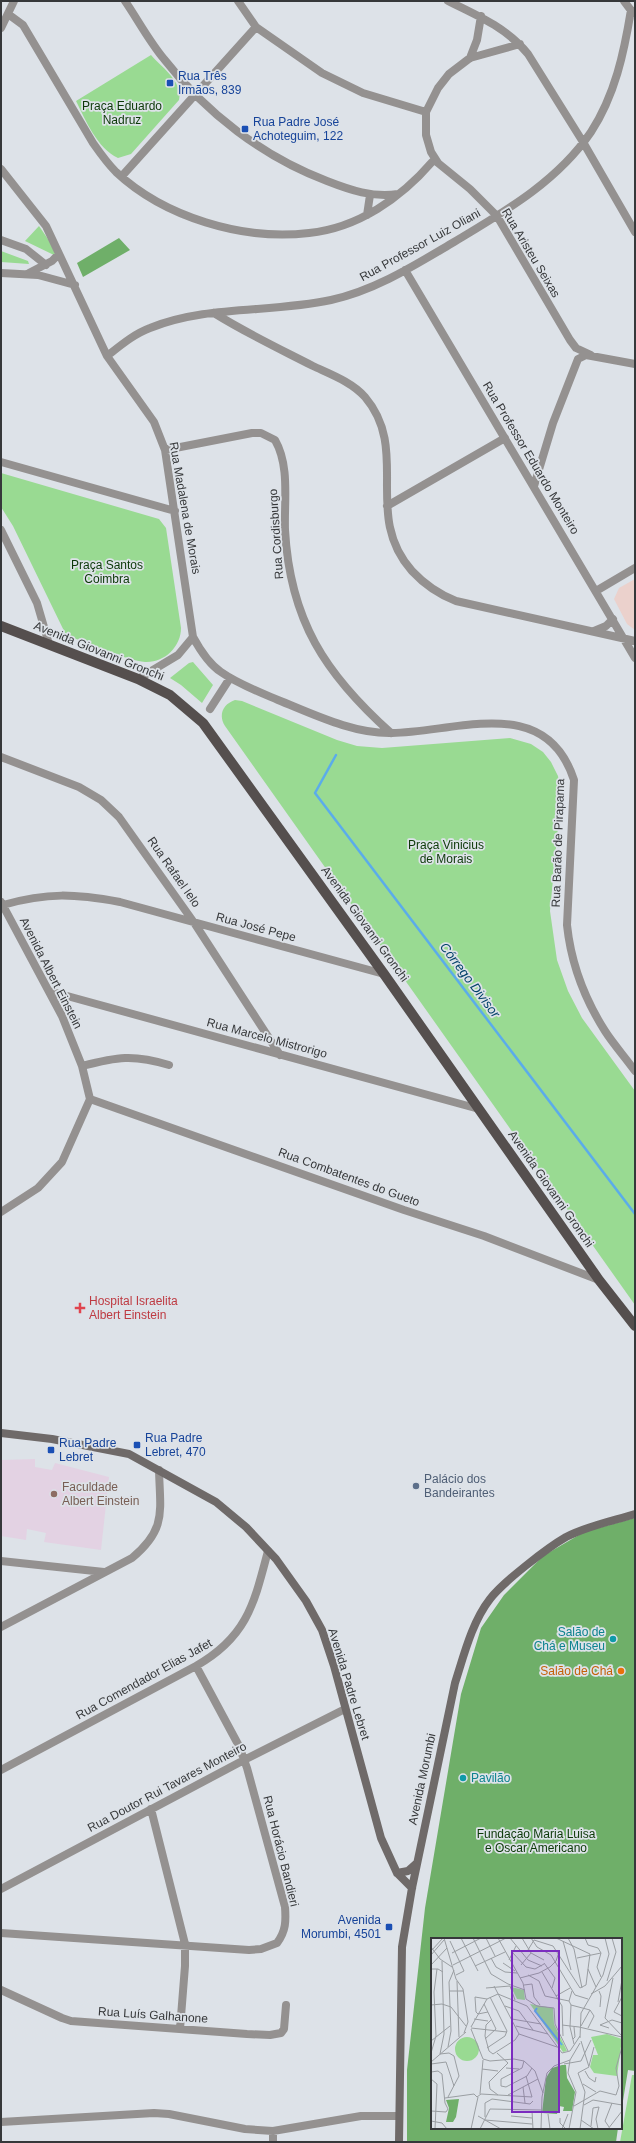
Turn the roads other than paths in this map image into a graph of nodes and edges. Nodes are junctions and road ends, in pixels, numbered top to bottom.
1 (14, 1) edge
2 (125, 1) edge
3 (238, 1) edge
4 (448, 1) edge
5 (624, 1) edge
6 (633, 13) edge
7 (8, 14) junction
8 (481, 16) junction
9 (256, 26) junction
10 (1, 28) edge
11 (520, 44) junction
12 (470, 58) junction
13 (195, 94) junction
14 (426, 112) junction
15 (583, 142) junction
16 (434, 161) junction
17 (1, 169) edge
18 (122, 176) junction
19 (399, 194) junction
20 (370, 195) junction
21 (367, 215) junction
22 (497, 216) junction
23 (635, 232) edge
24 (1, 240) edge
25 (59, 254) junction
26 (46, 265) junction
27 (406, 270) junction
28 (1, 273) edge
29 (28, 274) junction
30 (75, 286) junction
31 (214, 313) junction
32 (576, 348) junction
33 (107, 356) junction
34 (591, 356) junction
35 (577, 362) junction
36 (635, 364) edge
37 (505, 438) junction
38 (165, 450) junction
39 (1, 462) edge
40 (534, 486) junction
41 (387, 506) junction
42 (175, 511) junction
43 (1, 530) edge
44 (635, 568) edge
45 (596, 591) junction
46 (613, 619) junction
47 (1, 626) edge
48 (592, 631) junction
49 (193, 636) junction
50 (625, 638) junction
51 (635, 640) edge
52 (49, 644) junction
53 (635, 658) edge
54 (230, 678) junction
55 (138, 679) junction
56 (210, 710) dead end
57 (391, 733) junction
58 (1, 757) edge
59 (2, 903) edge
60 (195, 924) junction
61 (384, 974) junction
62 (49, 991) junction
63 (280, 1055) junction
64 (169, 1065) dead end
65 (82, 1066) junction
66 (634, 1067) edge
67 (90, 1099) junction
68 (479, 1109) junction
69 (1, 1212) edge
70 (599, 1280) junction
71 (635, 1326) edge
72 (1, 1433) edge
73 (159, 1470) junction
74 (635, 1514) edge
75 (268, 1551) junction
76 (1, 1561) edge
77 (104, 1572) junction
78 (1, 1627) edge
79 (196, 1666) junction
80 (345, 1709) junction
81 (244, 1760) junction
82 (1, 1770) edge
83 (152, 1809) junction
84 (417, 1863) junction
85 (397, 1873) junction
86 (412, 1888) junction
87 (1, 1889) edge
88 (1, 1933) edge
89 (185, 1944) junction
90 (1, 1990) edge
91 (286, 2005) dead end
92 (180, 2029) junction
93 (400, 2116) junction
94 (1, 2122) edge
95 (272, 2131) junction
96 (273, 2142) edge
97 (399, 2142) edge

1 - 7 street
2 - 13 street
3 - 9 street
4 - 8 street
5 - 6 street
6 - 15 street, Rua Professor Luiz Oliani
7 - 10 street
7 - 18 street
8 - 11 street
8 - 12 street
9 - 13 street
9 - 14 street
11 - 12 street
11 - 15 street
12 - 14 street
13 - 18 street
13 - 20 street
14 - 16 street
15 - 22 street, Rua Professor Luiz Oliani
15 - 23 street
16 - 19 street
16 - 22 street, Rua Aristeu Seixas
17 - 25 street, Rua Madalena de Morais
18 - 21 street
19 - 20 street
19 - 21 street
20 - 21 street
22 - 27 street, Rua Professor Luiz Oliani
22 - 32 street, Rua Aristeu Seixas
24 - 26 street
25 - 26 street
25 - 30 street, Rua Madalena de Morais
26 - 29 street
27 - 31 street, Rua Professor Luiz Oliani
27 - 37 street, Rua Professor Eduardo Monteiro
28 - 29 street
29 - 30 street
30 - 33 street, Rua Madalena de Morais
31 - 33 street, Rua Professor Luiz Oliani
31 - 41 street
32 - 34 street, Rua Aristeu Seixas
32 - 35 street, Rua Aristeu Seixas
33 - 38 street, Rua Madalena de Morais
34 - 35 street
34 - 36 street, Rua Aristeu Seixas
35 - 40 street
37 - 40 street, Rua Professor Eduardo Monteiro
37 - 41 street
38 - 42 street, Rua Madalena de Morais
38 - 57 street, Rua Cordisburgo
39 - 42 street
40 - 45 street, Rua Professor Eduardo Monteiro
41 - 48 street
42 - 49 street, Rua Madalena de Morais
43 - 52 street
44 - 45 street
45 - 46 street, Rua Professor Eduardo Monteiro
46 - 48 street
46 - 50 street, Rua Professor Eduardo Monteiro
47 - 52 main road, Avenida Giovanni Gronchi
48 - 50 street
49 - 54 street, Rua Barão de Pirapama
49 - 55 street
50 - 51 street
50 - 53 street, Rua Professor Eduardo Monteiro
52 - 55 main road, Avenida Giovanni Gronchi
54 - 56 street
54 - 57 street, Rua Barão de Pirapama
55 - 61 main road, Avenida Giovanni Gronchi
57 - 66 street, Rua Barão de Pirapama
58 - 60 street, Rua Rafael Ielo
59 - 60 street, Rua José Pepe
59 - 62 street, Avenida Albert Einstein
60 - 61 street, Rua José Pepe
60 - 63 street, Rua Rafael Ielo
61 - 68 main road, Avenida Giovanni Gronchi
62 - 63 street, Rua Marcelo Mistrorigo
62 - 65 street, Avenida Albert Einstein
63 - 68 street, Rua Marcelo Mistrorigo
64 - 65 street
65 - 67 street, Avenida Albert Einstein
67 - 69 street
67 - 70 street, Rua Combatentes do Gueto
68 - 70 main road, Avenida Giovanni Gronchi
70 - 71 main road, Avenida Giovanni Gronchi
72 - 73 main road, Avenida Padre Lebret
73 - 75 main road, Avenida Padre Lebret
73 - 77 street
74 - 84 main road, Avenida Morumbi
75 - 79 street, Rua Comendador Elias Jafet
75 - 80 main road, Avenida Padre Lebret
76 - 77 street
77 - 78 street
79 - 81 street, Rua Horácio Bandieri
79 - 82 street, Rua Comendador Elias Jafet
80 - 81 street, Rua Doutor Rui Tavares Monteiro
80 - 85 main road, Avenida Padre Lebret
81 - 83 street, Rua Doutor Rui Tavares Monteiro
81 - 89 street, Rua Horácio Bandieri
83 - 87 street, Rua Doutor Rui Tavares Monteiro
83 - 89 street
84 - 85 main road
84 - 86 main road, Avenida Morumbi
85 - 86 main road, Avenida Padre Lebret
86 - 93 main road, Avenida Morumbi
88 - 89 street, Rua Horácio Bandieri
89 - 92 street
90 - 92 street, Rua Luís Galhanone
91 - 92 street, Rua Luís Galhanone
93 - 95 street
93 - 97 main road, Avenida Morumbi
94 - 95 street
95 - 96 street

